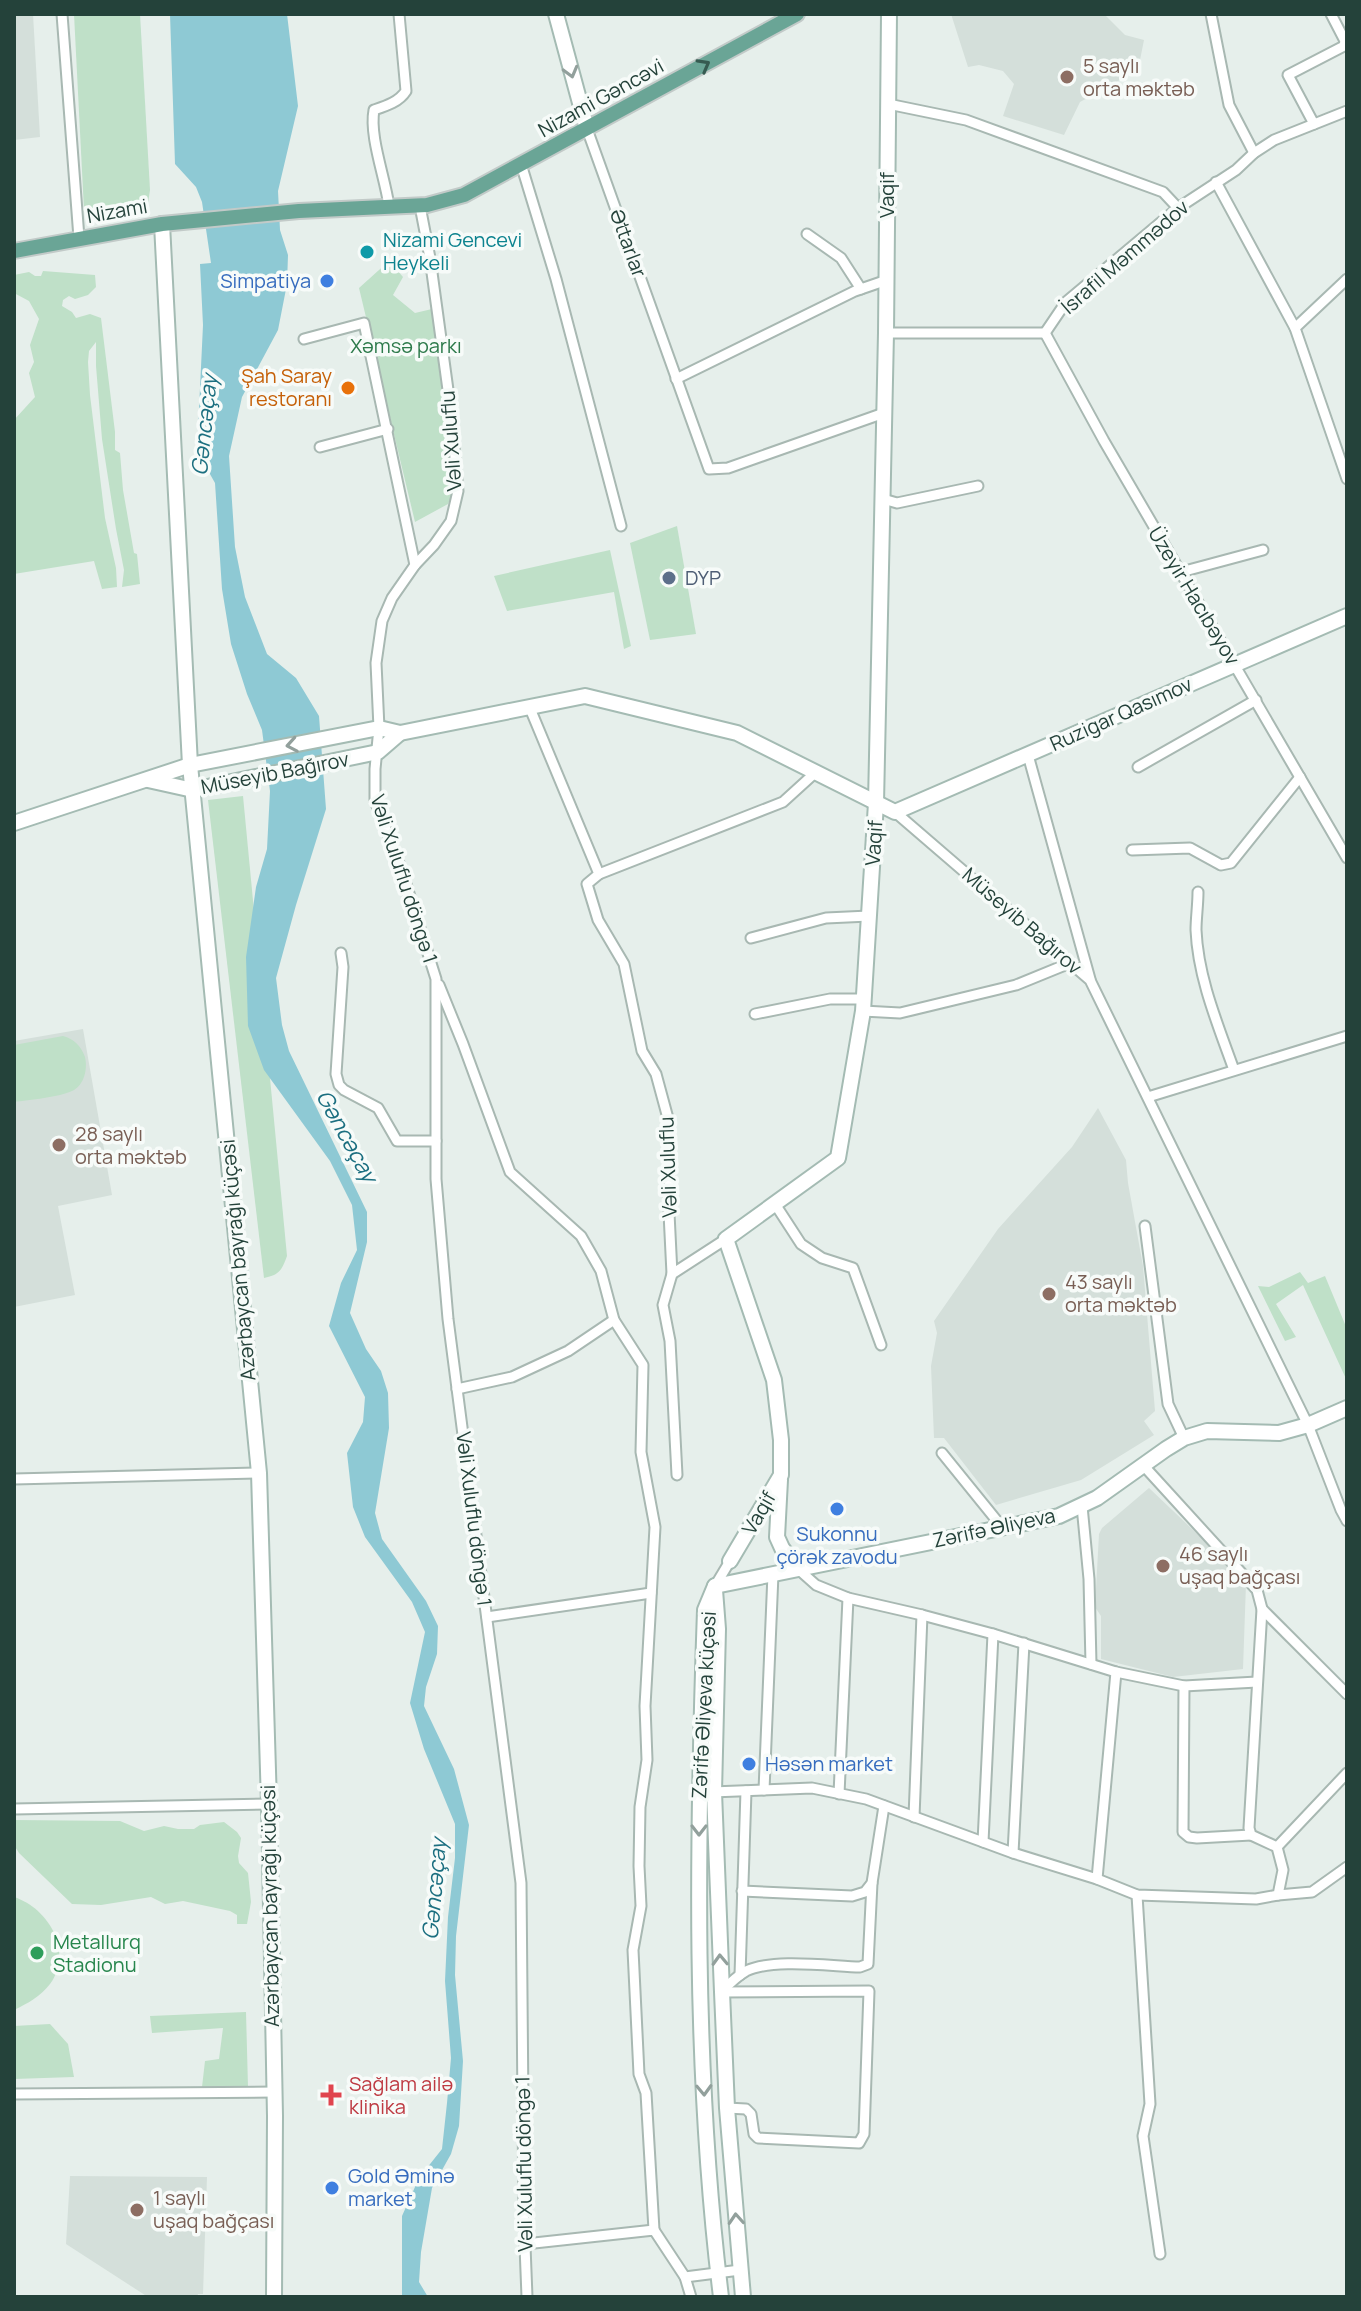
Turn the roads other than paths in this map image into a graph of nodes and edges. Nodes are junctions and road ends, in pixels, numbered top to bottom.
1 (62, 14) edge
2 (399, 14) edge
3 (556, 14) edge
4 (797, 14) edge
5 (889, 14) edge
6 (1211, 14) edge
7 (1331, 14) edge
8 (888, 104) junction
9 (1347, 111) edge
10 (1314, 124) junction
11 (587, 129) junction
12 (1254, 153) junction
13 (521, 164) junction
14 (1216, 182) junction
15 (384, 206) junction
16 (420, 206) junction
17 (1178, 208) junction
18 (162, 224) junction
19 (807, 234) dead end
20 (79, 238) junction
21 (14, 251) edge
22 (1347, 279) edge
23 (887, 280) junction
24 (861, 289) junction
25 (1295, 328) junction
26 (886, 333) junction
27 (1045, 333) junction
28 (304, 339) dead end
29 (676, 379) junction
30 (884, 413) junction
31 (388, 429) junction
32 (320, 447) dead end
33 (1347, 479) edge
34 (978, 486) dead end
35 (883, 499) junction
36 (621, 526) dead end
37 (1263, 550) dead end
38 (415, 565) junction
39 (1181, 572) junction
40 (1347, 616) edge
41 (1235, 664) junction
42 (1256, 700) junction
43 (529, 706) junction
44 (379, 728) junction
45 (400, 733) junction
46 (378, 752) junction
47 (1028, 755) junction
48 (190, 765) junction
49 (1138, 767) dead end
50 (816, 772) junction
51 (1300, 777) junction
52 (144, 779) junction
53 (193, 790) junction
54 (876, 803) junction
55 (895, 812) junction
56 (14, 823) edge
57 (1132, 850) dead end
58 (1347, 858) edge
59 (599, 874) junction
60 (1198, 892) dead end
61 (869, 916) junction
62 (751, 938) dead end
63 (341, 953) dead end
64 (1070, 963) junction
65 (436, 979) junction
66 (1090, 980) junction
67 (863, 1005) junction
68 (755, 1014) dead end
69 (1347, 1036) edge
70 (1234, 1070) junction
71 (1148, 1097) junction
72 (436, 1141) junction
73 (775, 1204) junction
74 (1145, 1226) dead end
75 (726, 1239) junction
76 (672, 1274) junction
77 (614, 1320) junction
78 (881, 1345) dead end
79 (457, 1389) junction
80 (1347, 1408) edge
81 (1308, 1425) junction
82 (1184, 1438) junction
83 (942, 1453) dead end
84 (1143, 1465) junction
85 (259, 1473) junction
86 (677, 1475) dead end
87 (781, 1475) junction
88 (14, 1479) edge
89 (1082, 1506) junction
90 (1347, 1521) edge
91 (1002, 1527) junction
92 (730, 1561) joint
93 (798, 1569) junction
94 (773, 1574) junction
95 (715, 1586) junction
96 (651, 1593) junction
97 (848, 1598) junction
98 (1262, 1609) junction
99 (922, 1615) junction
100 (487, 1617) junction
101 (993, 1634) junction
102 (1024, 1643) junction
103 (1091, 1664) junction
104 (1116, 1672) junction
105 (1257, 1682) junction
106 (1184, 1686) junction
107 (1347, 1694) edge
108 (1347, 1773) edge
109 (764, 1790) junction
110 (746, 1791) junction
111 (706, 1792) junction
112 (839, 1794) junction
113 (269, 1804) junction
114 (884, 1806) junction
115 (14, 1809) edge
116 (914, 1817) junction
117 (1251, 1835) junction
118 (983, 1842) junction
119 (1277, 1847) junction
120 (1013, 1853) junction
121 (1347, 1867) edge
122 (1097, 1879) junction
123 (872, 1883) junction
124 (742, 1891) junction
125 (1137, 1895) junction
126 (1278, 1895) junction
127 (740, 1975) junction
128 (722, 1992) junction
129 (274, 2092) junction
130 (14, 2094) edge
131 (727, 2108) junction
132 (654, 2230) junction
133 (525, 2244) junction
134 (1160, 2254) dead end
135 (740, 2270) junction
136 (719, 2274) junction
137 (685, 2277) junction
138 (274, 2297) edge
139 (527, 2297) edge
140 (691, 2297) edge
141 (721, 2297) edge
142 (743, 2297) edge

1 - 20 street
2 - 15 street
3 -> 11 street, Əttarlar
11 -> 4 main road, Nizami Gəncəvi
5 - 8 street, Vaqif
6 - 12 street
7 - 10 street
8 - 17 street
8 - 23 street, Vaqif
9 - 10 street, İsrafil Məmmədov
10 - 12 street, İsrafil Məmmədov
11 - 13 main road, Nizami Gəncəvi
11 - 29 street, Əttarlar
12 - 14 street, İsrafil Məmmədov
13 - 16 main road, Nizami Gəncəvi
13 - 36 street
14 - 17 street, İsrafil Məmmədov
14 - 25 street
15 - 16 main road, Nizami Gəncəvi
15 - 18 main road, Nizami
16 - 38 street, Vəli Xuluflu
17 - 27 street, İsrafil Məmmədov
18 - 20 main road, Nizami
18 - 48 street, Azərbaycan bayrağı küçəsi
19 - 24 street
20 - 21 main road
22 - 25 street
23 - 24 street
23 - 26 street, Vaqif
24 - 29 street
25 - 33 street
26 - 27 street, İsrafil Məmmədov
26 - 30 street, Vaqif
27 - 39 street, Üzeyir Hacıbəyov
28 - 31 street
29 - 30 street, Əttarlar
30 - 35 street, Vaqif
31 - 32 street
31 - 38 street
34 - 35 street
35 - 54 street, Vaqif
37 - 39 street
38 - 44 street, Vəli Xuluflu
39 - 41 street, Üzeyir Hacıbəyov
40 - 41 street, Ruzigar Qasımov
41 - 42 street, Üzeyir Hacıbəyov
41 - 47 street, Ruzigar Qasımov
42 - 49 street
42 - 51 street, Üzeyir Hacıbəyov
43 - 45 street, Müseyib Bağırov
43 - 50 street, Müseyib Bağırov
43 - 59 street
44 - 45 street, Müseyib Bağırov
44 - 46 street, Vəli Xuluflu
44 -> 48 street, Müseyib Bağırov
45 - 46 street, Müseyib Bağırov
46 - 53 street, Müseyib Bağırov
46 - 65 street, Vəli Xuluflu döngə 1
47 - 55 street, Ruzigar Qasımov
47 - 66 street
48 - 52 street, Müseyib Bağırov
48 - 53 street, Azərbaycan bayrağı küçəsi
50 - 54 street, Müseyib Bağırov
50 - 59 street
51 - 57 street
51 - 58 street, Üzeyir Hacıbəyov
52 - 53 street, Müseyib Bağırov
52 - 56 street, Müseyib Bağırov
53 - 85 street, Azərbaycan bayrağı küçəsi
54 - 55 street, Müseyib Bağırov
54 - 61 street, Vaqif
55 - 64 street, Müseyib Bağırov
59 - 76 street, Vəli Xuluflu
60 - 70 street
61 - 62 street
61 - 67 street, Vaqif
63 - 72 street
64 - 66 street, Müseyib Bağırov
64 - 67 street
65 - 72 street, Vəli Xuluflu döngə 1
65 - 77 street
66 - 71 street, Müseyib Bağırov
67 - 68 street
67 - 73 street, Vaqif
69 - 70 street
70 - 71 street
71 - 81 street, Müseyib Bağırov
72 - 79 street, Vəli Xuluflu döngə 1
73 - 75 street, Vaqif
73 - 78 street
74 - 82 street
75 - 76 street
75 - 87 street, Vaqif
76 - 86 street
77 - 79 street
77 - 96 street
79 - 100 street, Vəli Xuluflu döngə 1
80 - 81 street, Zərifə Əliyeva
81 - 82 street, Zərifə Əliyeva
81 - 90 street, Müseyib Bağırov
82 - 84 street, Zərifə Əliyeva
83 - 91 street
84 - 89 street, Zərifə Əliyeva
84 - 98 street
85 - 88 street
85 - 113 street, Azərbaycan bayrağı küçəsi
87 - 92 street, Vaqif
87 - 93 street
89 - 91 street, Zərifə Əliyeva
89 - 103 street
91 - 93 street, Zərifə Əliyeva
92 - 95 street, Vaqif
93 - 94 street, Zərifə Əliyeva
93 - 97 street
94 - 95 street, Zərifə Əliyeva
94 - 109 street
95 - 111 street, Zərifə Əliyeva küçəsi
96 - 100 street
96 - 132 street
97 - 99 street
97 - 112 street
98 - 105 street
98 - 107 street
99 - 101 street
99 - 116 street
100 - 133 street, Vəli Xuluflu döngə 1
101 - 102 street
101 - 118 street
102 - 103 street
102 - 120 street
103 - 104 street
104 - 106 street
104 - 122 street
105 - 106 street
105 - 117 street
106 - 117 street
108 - 119 street
109 - 110 street
109 - 112 street
110 - 111 street
110 - 124 street
128 -> 111 street, Zərifə Əliyeva küçəsi
111 -> 136 street, Zərifə Əliyeva küçəsi
112 - 114 street
113 - 115 street
113 - 129 street, Azərbaycan bayrağı küçəsi
114 - 116 street
114 - 123 street
116 - 118 street
117 - 119 street
118 - 120 street
119 - 126 street
120 - 122 street
121 - 126 street
122 - 125 street
123 - 124 street
123 - 127 street
124 - 127 street
125 - 126 street
125 - 134 street
127 - 128 street
128 - 131 street, Zərifə Əliyeva küçəsi
128 - 131 street
129 - 130 street
129 - 138 street, Azərbaycan bayrağı küçəsi
135 -> 131 street, Zərifə Əliyeva küçəsi
132 - 133 street
132 - 137 street
133 - 139 street, Vəli Xuluflu döngə 1
135 - 136 street
135 - 142 street, Zərifə Əliyeva küçəsi
136 - 137 street
136 - 141 street, Zərifə Əliyeva küçəsi
137 - 140 street

